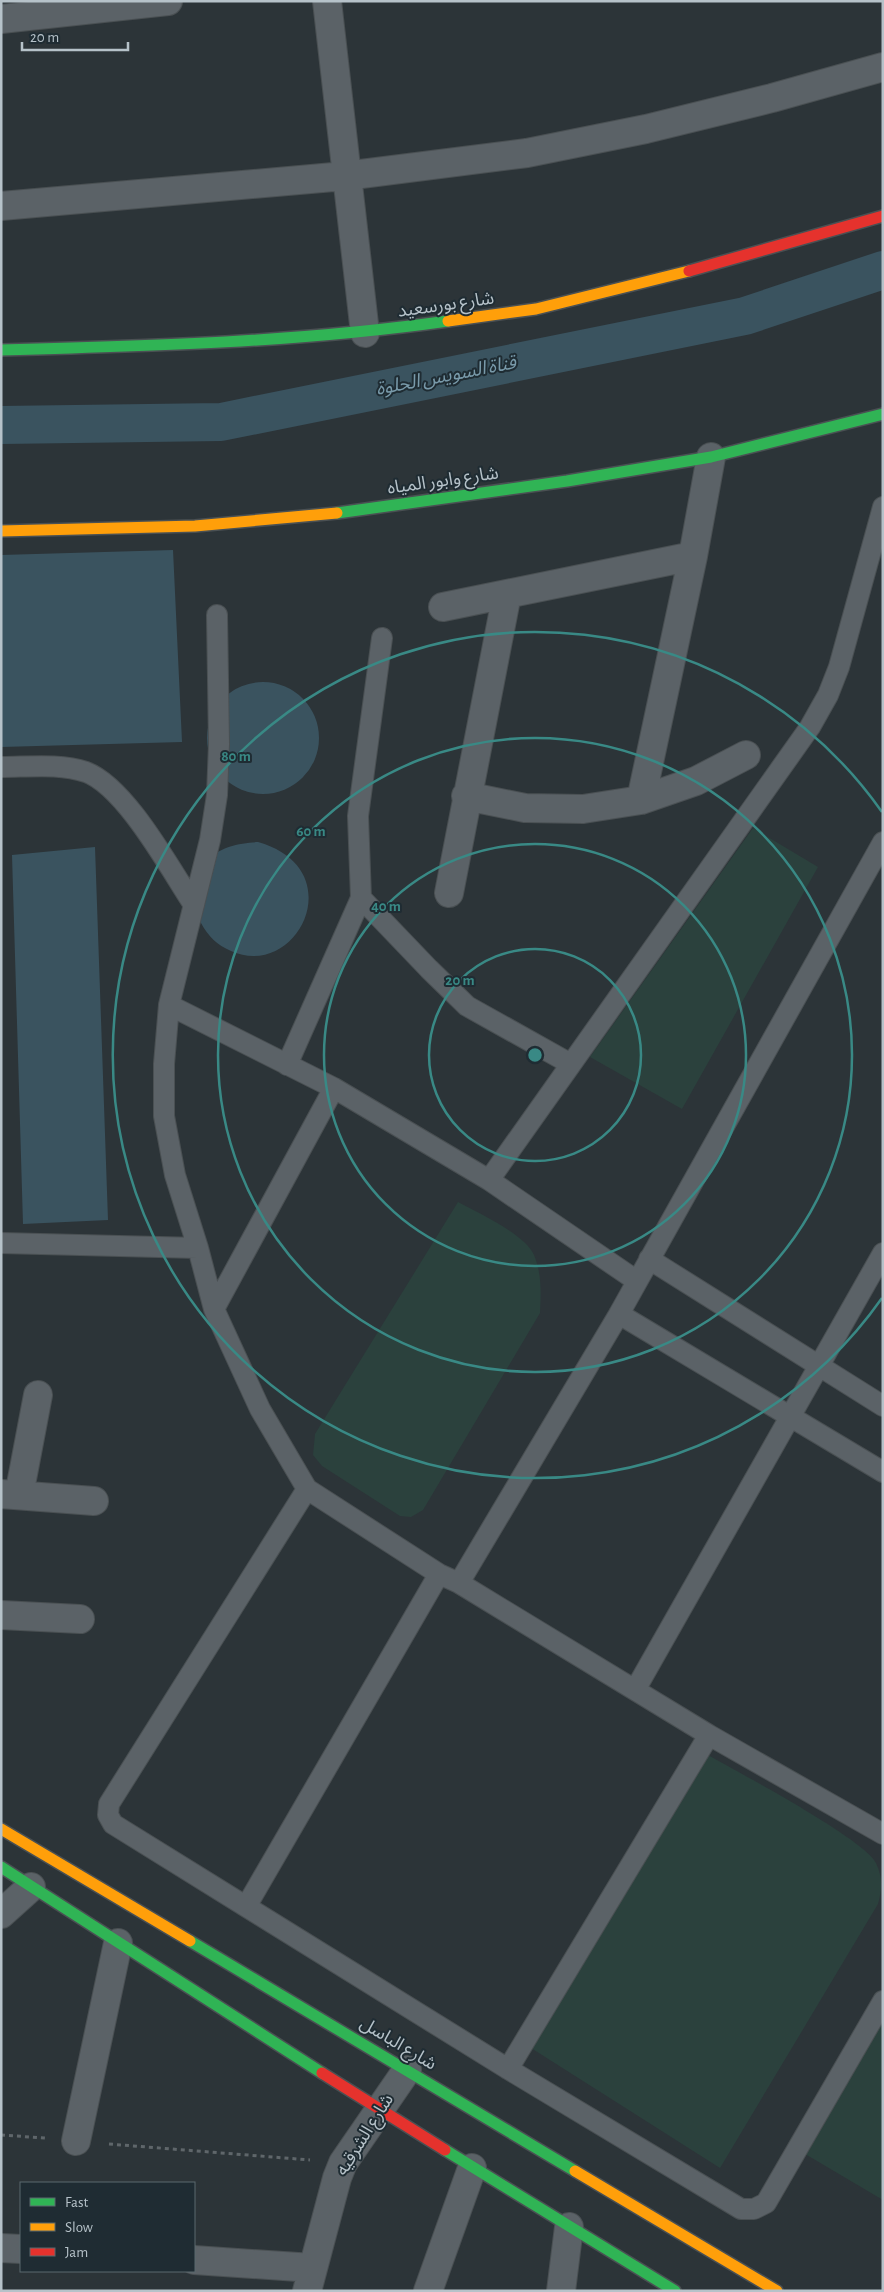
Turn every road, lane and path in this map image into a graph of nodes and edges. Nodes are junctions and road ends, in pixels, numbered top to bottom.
1 (168, 1) edge
2 (327, 1) edge
3 (139, 3) edge
4 (1, 18) edge
5 (883, 67) edge
6 (345, 176) junction
7 (1, 206) edge
8 (883, 216) edge
9 (365, 333) junction
10 (1, 350) edge
11 (883, 414) edge
12 (711, 457) junction
13 (883, 507) edge
14 (1, 530) edge
15 (693, 556) junction
16 (507, 594) junction
17 (443, 607) dead end
18 (216, 614) dead end
19 (382, 638) dead end
20 (746, 755) dead end
21 (1, 767) edge
22 (466, 796) junction
23 (641, 800) junction
24 (883, 842) edge
25 (449, 894) dead end
26 (360, 898) junction
27 (194, 906) junction
28 (169, 1005) junction
29 (569, 1063) junction
30 (287, 1065) junction
31 (334, 1088) junction
32 (488, 1180) junction
33 (1, 1243) edge
34 (198, 1248) junction
35 (883, 1253) edge
36 (649, 1259) junction
37 (637, 1281) junction
38 (214, 1309) junction
39 (619, 1314) junction
40 (819, 1366) junction
41 (38, 1395) dead end
42 (883, 1406) edge
43 (790, 1417) junction
44 (883, 1472) edge
45 (307, 1489) junction
46 (10, 1495) edge
47 (94, 1501) dead end
48 (439, 1574) junction
49 (459, 1583) junction
50 (1, 1615) edge
51 (80, 1619) dead end
52 (634, 1690) junction
53 (709, 1735) junction
54 (1, 1829) edge
55 (883, 1834) edge
56 (1, 1867) edge
57 (31, 1887) junction
58 (247, 1905) junction
59 (1, 1914) edge
60 (118, 1943) junction
61 (883, 2001) edge
62 (508, 2069) junction
63 (407, 2070) junction
64 (380, 2110) junction
65 (1, 2134) edge
66 (76, 2141) junction
67 (343, 2163) junction
68 (472, 2168) junction
69 (569, 2227) junction
70 (1, 2248) edge
71 (20, 2249) edge
72 (195, 2260) edge
73 (310, 2279) edge
74 (428, 2291) edge
75 (561, 2291) edge
76 (675, 2291) edge
77 (777, 2291) edge

1 - 3 street
2 - 6 street
3 - 4 street
5 - 6 street
6 - 7 street
6 - 9 street
8 - 9 main road, شارع بورسعيد
9 - 10 main road, شارع بورسعيد
11 - 12 main road, شارع وابور المياه
12 - 14 main road, شارع وابور المياه
12 - 15 street
13 - 29 lane
15 - 16 street
15 - 23 street
16 - 17 street
16 - 22 street
18 - 27 lane
19 - 26 lane
20 - 23 street
21 - 27 lane
22 - 23 street
22 - 25 street
24 - 36 lane
26 - 29 lane
26 - 30 lane
27 - 28 lane
28 - 30 lane
28 - 34 lane
29 - 32 lane
30 - 31 lane
31 - 32 lane
31 - 38 lane
32 - 37 lane
33 - 34 lane
34 - 38 lane
35 - 40 lane
36 - 37 lane
36 - 40 lane
37 - 39 lane
38 - 45 lane
39 - 43 lane
39 - 49 lane
40 - 42 lane
40 - 43 lane
41 - 46 street
43 - 44 lane
43 - 52 lane
45 - 48 lane
45 - 58 lane
46 - 47 street
48 - 49 lane
48 - 58 lane
49 - 52 lane
50 - 51 street
52 - 53 lane
53 - 55 lane
53 - 62 lane
54 - 63 main road, شارع الباسل
56 - 57 main road
57 - 59 street
57 - 60 main road
58 - 62 lane
60 - 64 main road
60 - 66 street
61 - 62 lane
63 - 64 street, شارع الشرقيه
63 - 77 main road, شارع الباسل
64 - 67 street, شارع الشرقيه
64 - 68 main road
65 - 66 path
66 - 67 path
67 - 73 street, شارع الشرقيه
68 - 69 main road
68 - 74 street
69 - 75 street
69 - 76 main road
70 - 71 street
72 - 73 street

